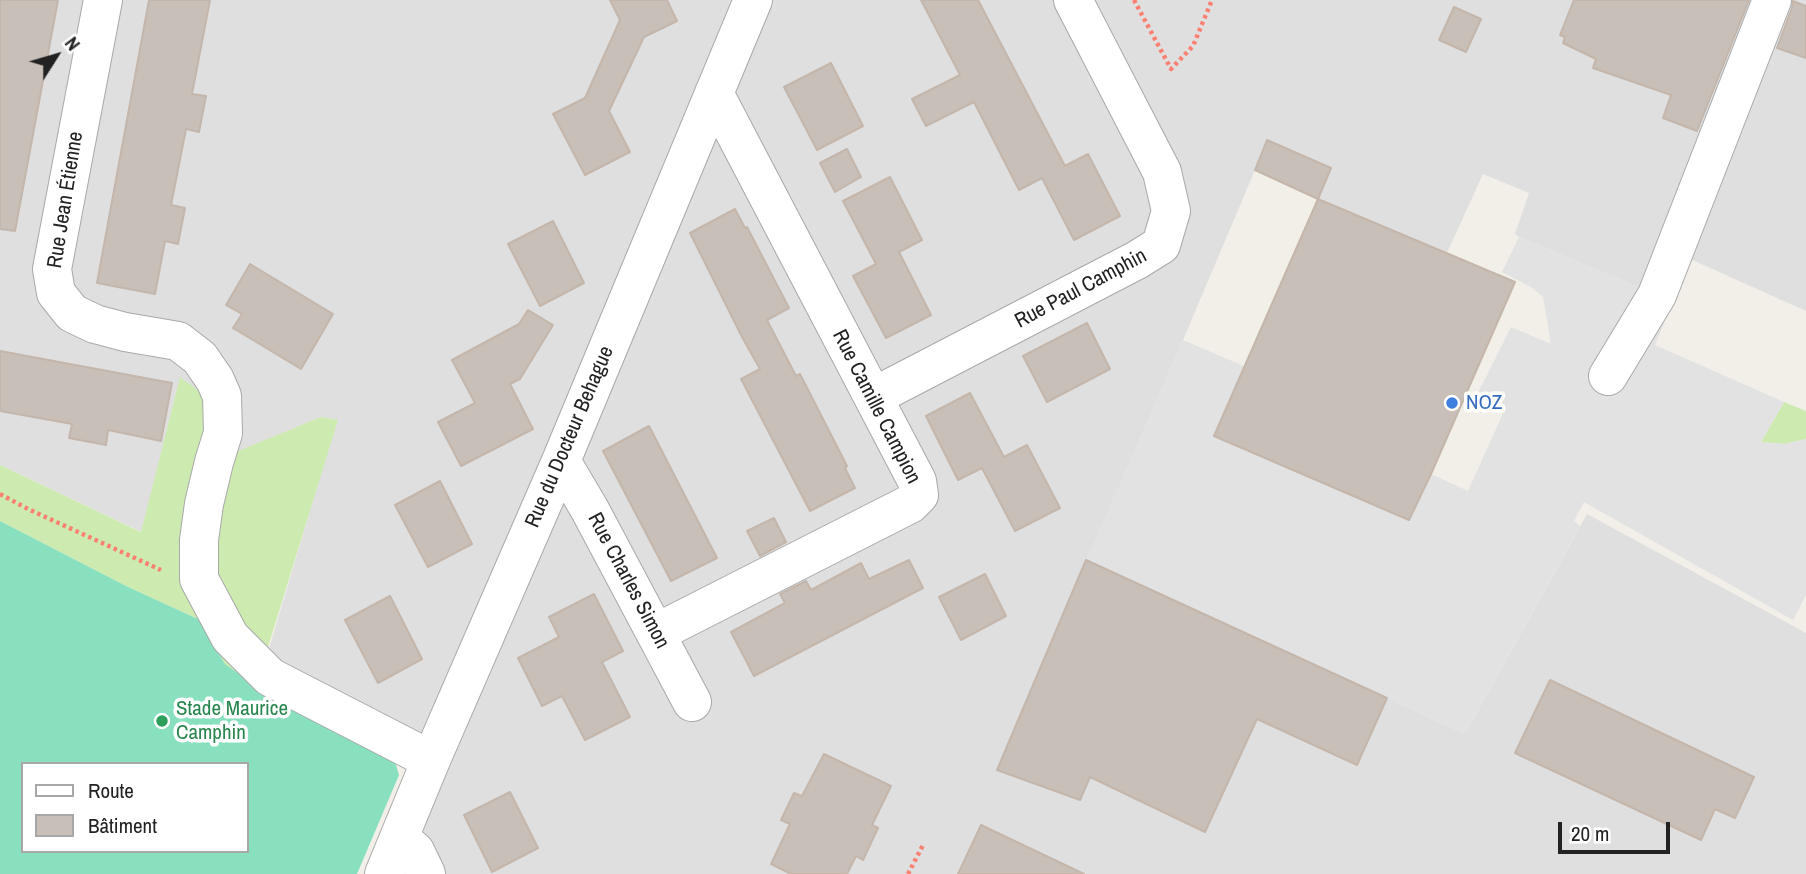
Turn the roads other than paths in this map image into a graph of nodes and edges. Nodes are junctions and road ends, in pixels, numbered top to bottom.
1 (103, 0) edge
2 (753, 0) edge
3 (1073, 0) edge
4 (1772, 0) edge
5 (714, 93) junction
6 (1608, 376) dead end
7 (873, 397) junction
8 (561, 461) junction
9 (656, 633) junction
10 (692, 702) dead end
11 (431, 760) junction
12 (400, 838) junction
13 (384, 874) edge
14 (426, 874) edge

1 - 11 street, Rue Jean Étienne
2 - 5 street, Rue du Docteur Behague
3 - 7 street, Rue Paul Camphin
4 - 6 street
5 - 7 street, Rue Camille Campion
5 - 8 street, Rue du Docteur Behague
7 - 9 street, Rue Camille Campion
8 - 9 street, Rue Charles Simon
8 - 11 street, Rue du Docteur Behague
9 - 10 street, Rue Charles Simon
11 - 12 street, Rue du Docteur Behague
12 - 13 street, Rue du Docteur Behague
12 - 14 street

